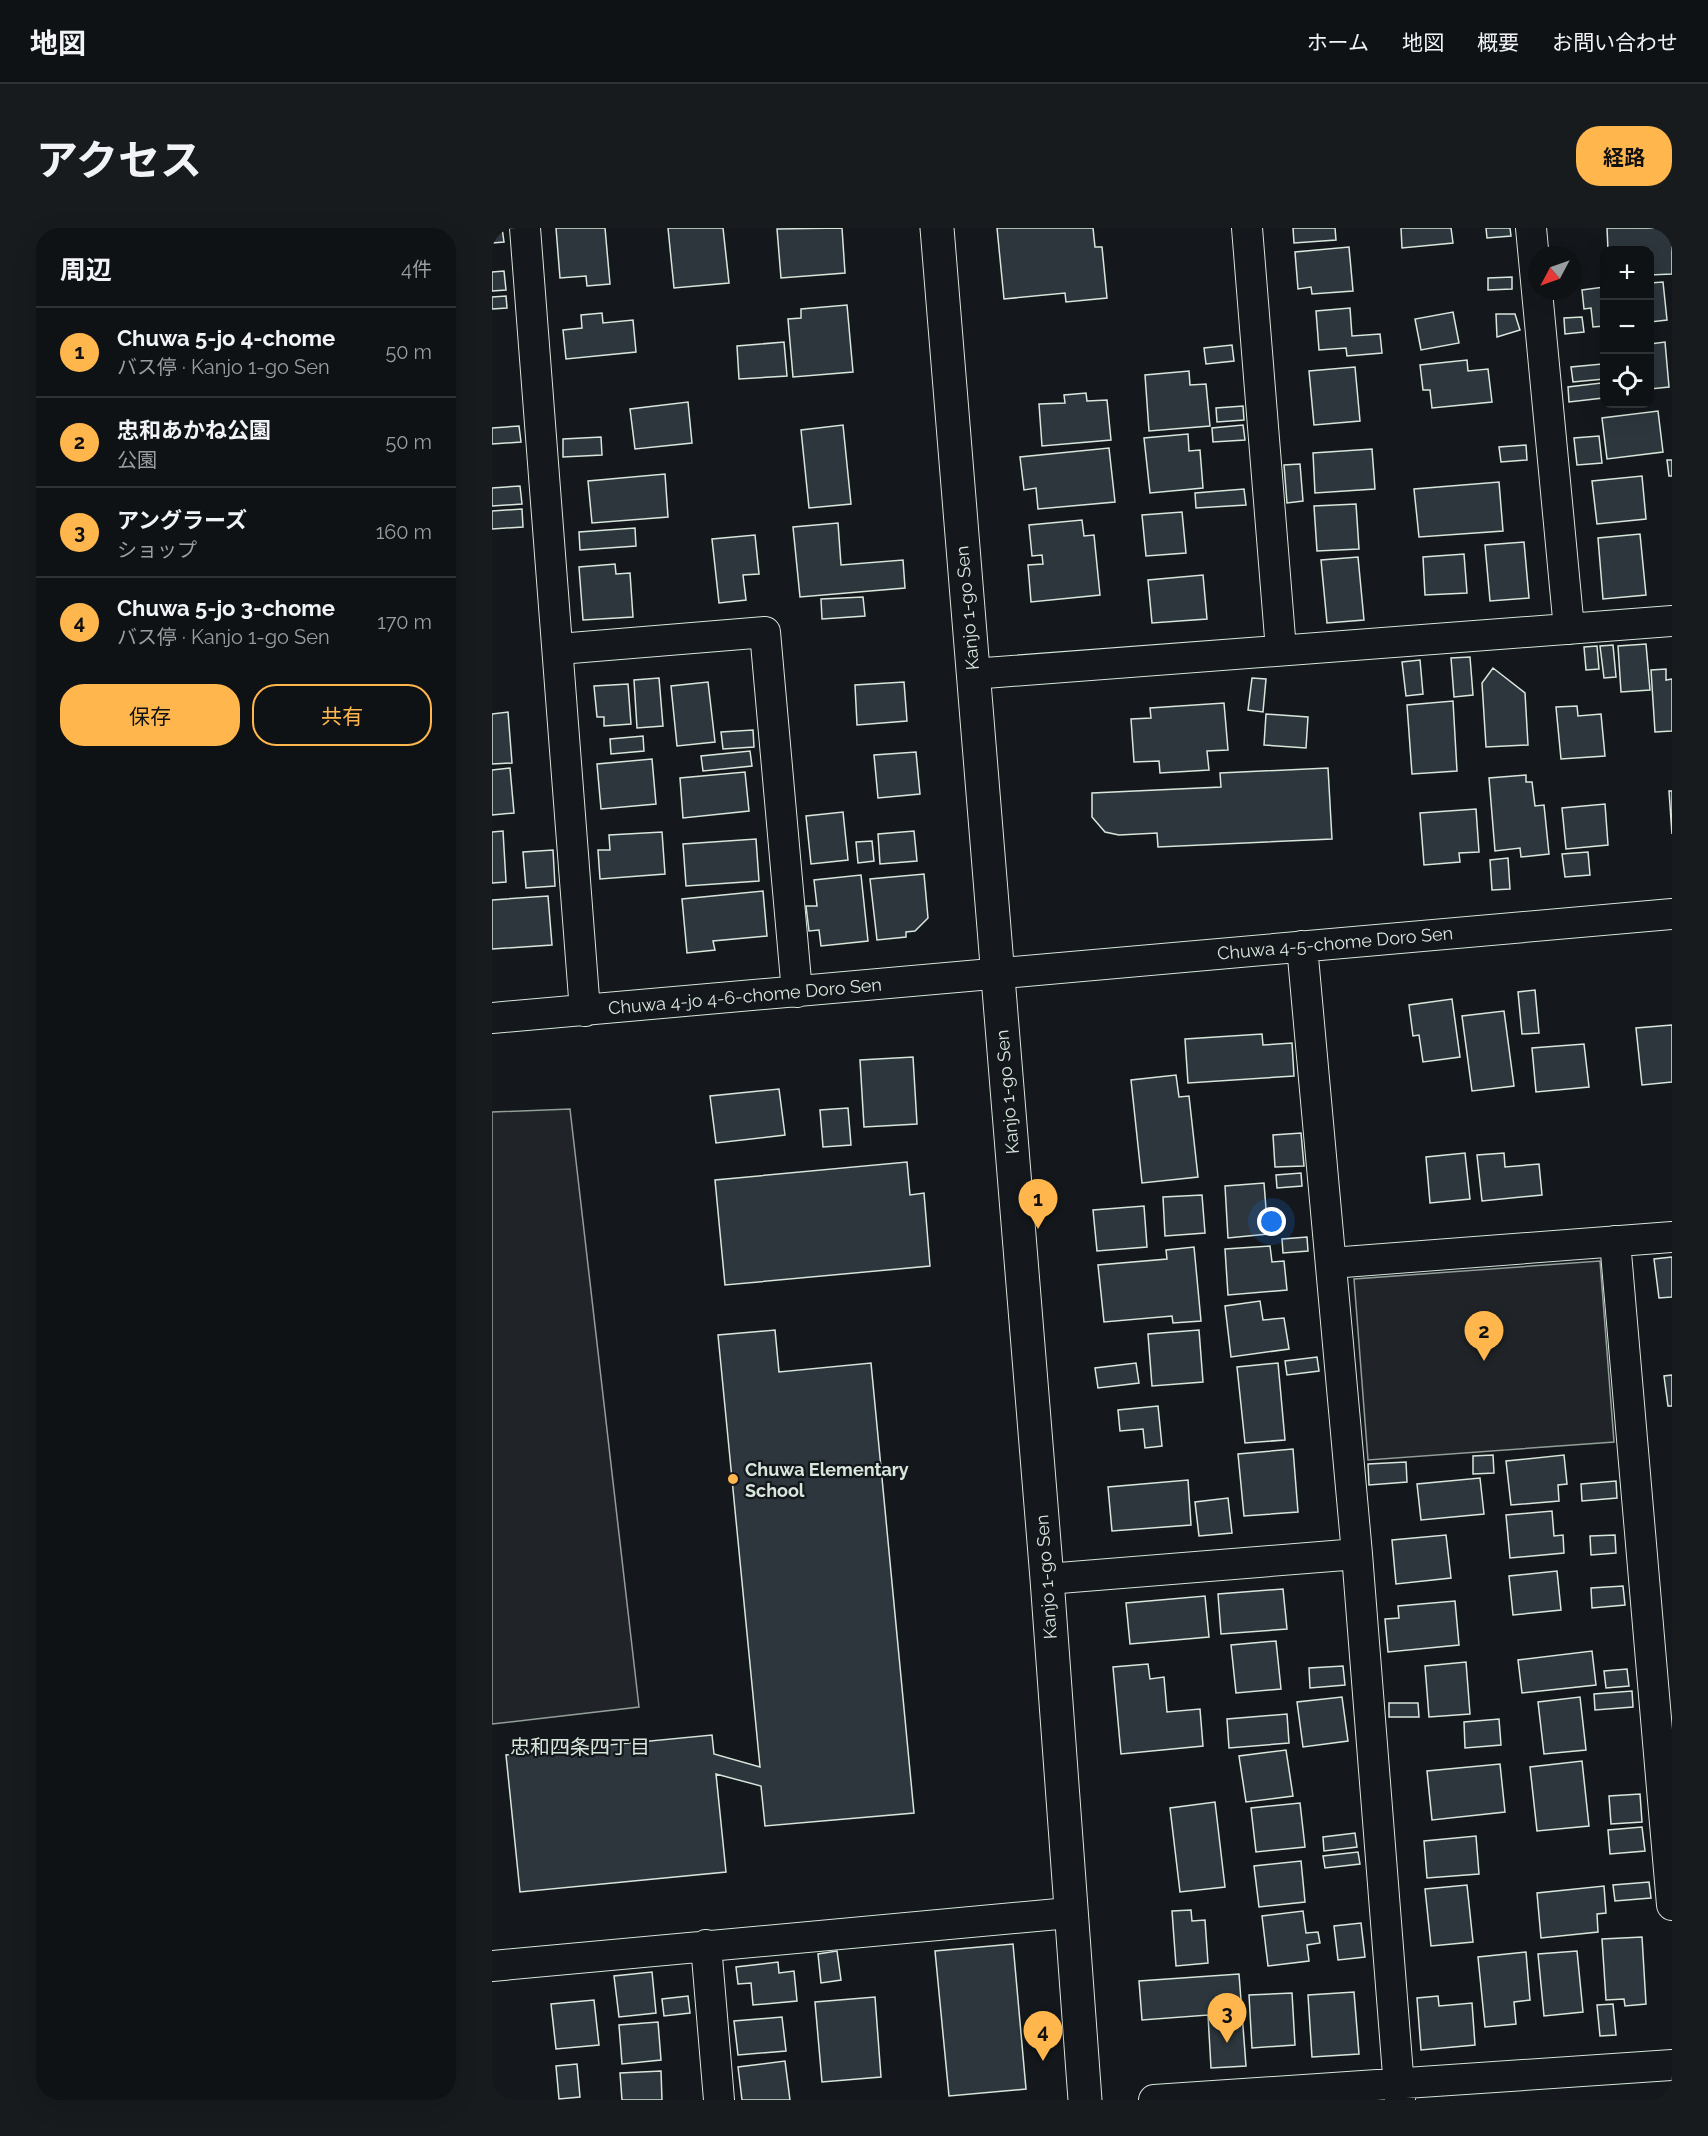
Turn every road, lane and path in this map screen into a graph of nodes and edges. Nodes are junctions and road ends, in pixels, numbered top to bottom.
1 (525, 228) edge
2 (937, 228) edge
3 (1247, 228) edge
4 (1531, 228) edge
5 (1672, 621) edge
6 (1569, 629) junction
7 (559, 648) junction
8 (1281, 650) junction
9 (972, 674) junction
10 (1672, 914) edge
11 (1302, 946) junction
12 (998, 973) junction
13 (797, 992) junction
14 (585, 1011) junction
15 (492, 1018) edge
16 (1672, 1237) edge
17 (1615, 1241) junction
18 (1331, 1263) junction
19 (1357, 1554) junction
20 (1047, 1579) junction
21 (1672, 1905) edge
22 (1069, 1913) junction
23 (706, 1945) junction
24 (492, 1966) edge
25 (1672, 2065) edge
26 (1400, 2092) edge
27 (719, 2100) edge
28 (1085, 2100) edge
29 (1154, 2100) edge

1 - 7 street
2 - 9 main road, Kanjo 1-go Sen
3 - 8 street
4 - 6 street
5 - 6 street
6 - 8 street
7 - 13 street
7 - 14 street
8 - 9 street
9 - 12 main road, Kanjo 1-go Sen
10 - 11 street, Chuwa 4-5-chome Doro Sen
11 - 12 street, Chuwa 4-5-chome Doro Sen
11 - 18 street
12 - 13 street, Chuwa 4-jo 4-6-chome Doro Sen
12 - 20 main road, Kanjo 1-go Sen
13 - 14 street, Chuwa 4-jo 4-6-chome Doro Sen
14 - 15 street, Chuwa 4-jo 4-6-chome Doro Sen
16 - 17 street
17 - 18 street
17 - 21 street
18 - 19 street
19 - 20 street
19 - 26 street
20 - 22 main road, Kanjo 1-go Sen
22 - 23 street
22 - 28 main road, Kanjo 1-go Sen
23 - 24 street
23 - 27 street
25 - 26 street
26 - 29 street

